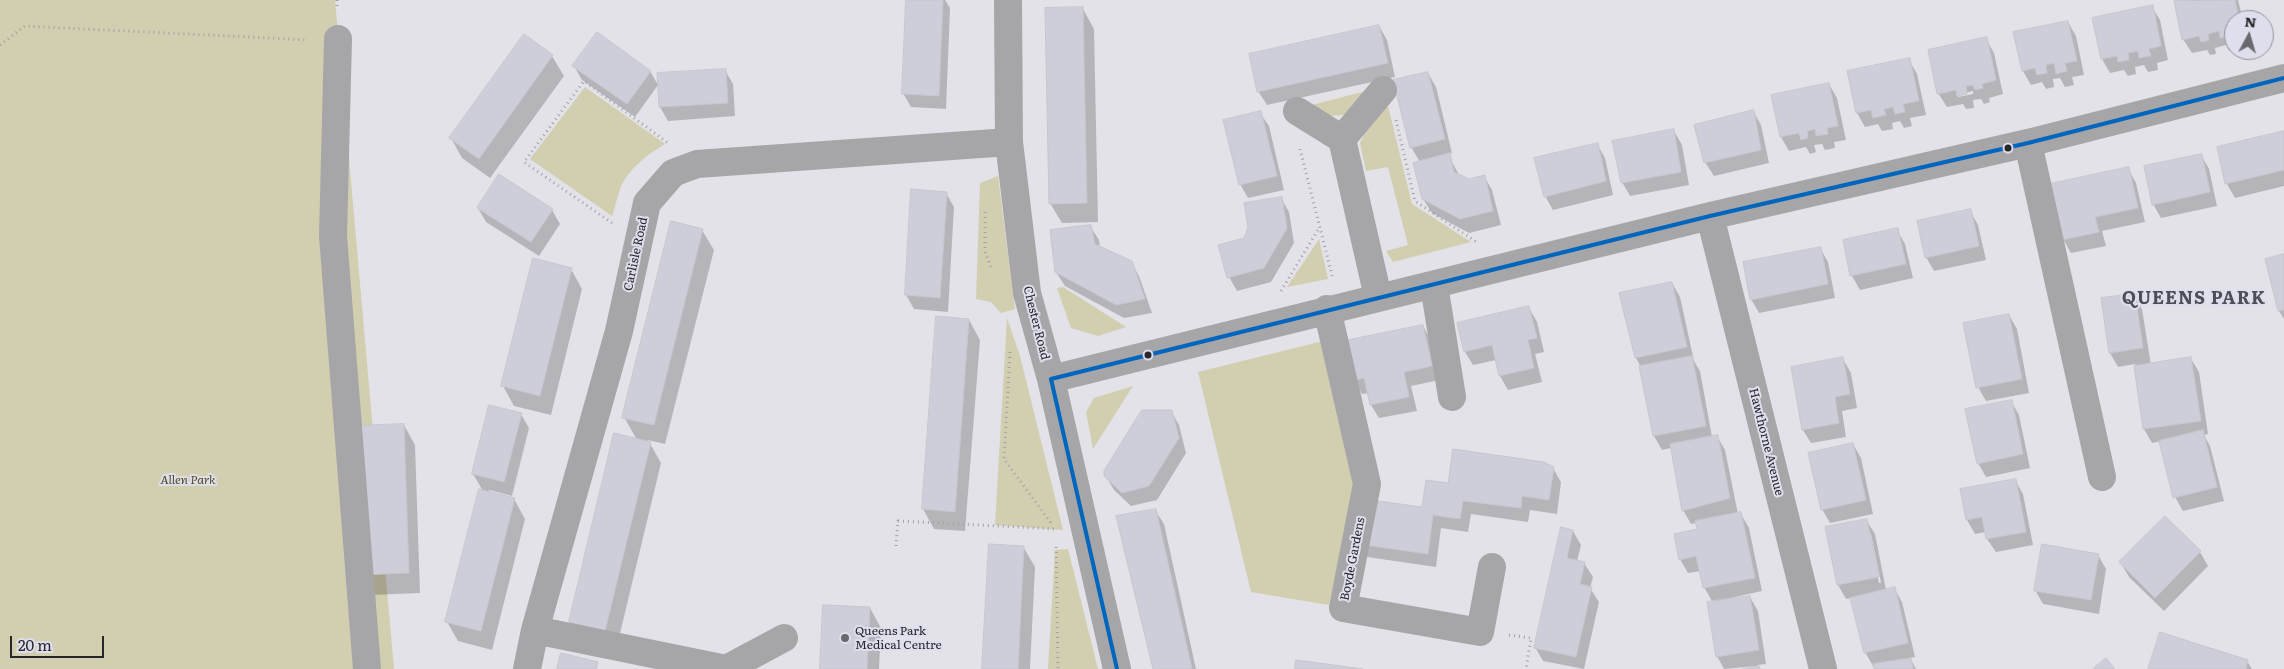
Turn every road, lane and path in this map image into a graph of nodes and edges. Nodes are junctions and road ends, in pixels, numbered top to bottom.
1 (1008, 0) edge
2 (338, 39) joint
3 (0, 45) edge
4 (2284, 78) edge
5 (1383, 90) dead end
6 (1297, 111) dead end
7 (1342, 139) junction
8 (1009, 142) junction
9 (2028, 144) junction
10 (697, 164) junction
11 (985, 206) dead end
12 (1710, 216) junction
13 (1320, 228) dead end
14 (638, 241) junction
15 (995, 277) dead end
16 (1434, 285) junction
17 (1378, 297) junction
18 (1327, 309) junction
19 (1276, 322) junction
20 (1011, 346) dead end
21 (1051, 379) junction
22 (1452, 397) dead end
23 (2102, 477) dead end
24 (1056, 529) junction
25 (896, 546) dead end
26 (1492, 567) dead end
27 (535, 630) junction
28 (1480, 632) junction
29 (784, 638) dead end
30 (367, 669) edge
31 (527, 669) edge
32 (726, 669) edge
33 (1058, 669) edge
34 (1117, 669) edge
35 (1526, 669) edge
36 (1823, 669) edge

1 - 8 street, Chester Road
2 - 3 path
2 - 30 street
4 - 9 street
5 - 7 street
6 - 7 street
7 - 17 street
8 - 10 street, Carlisle Road
8 - 21 street, Chester Road
9 - 12 street
9 - 23 street
10 - 14 street, Carlisle Road
10 - 14 path
11 - 15 path
12 - 16 street
12 - 36 street, Hawthorne Avenue
13 - 19 path
14 - 27 street, Carlisle Road
16 - 17 street
16 - 22 street
17 - 18 street
18 - 19 street
18 - 28 street, Boyde Gardens
19 - 21 street
20 - 24 path
21 - 34 street, Chester Road
24 - 25 path
24 - 33 path
26 - 28 street
27 - 31 street, Carlisle Road
27 - 32 street
28 - 35 path
29 - 32 street

